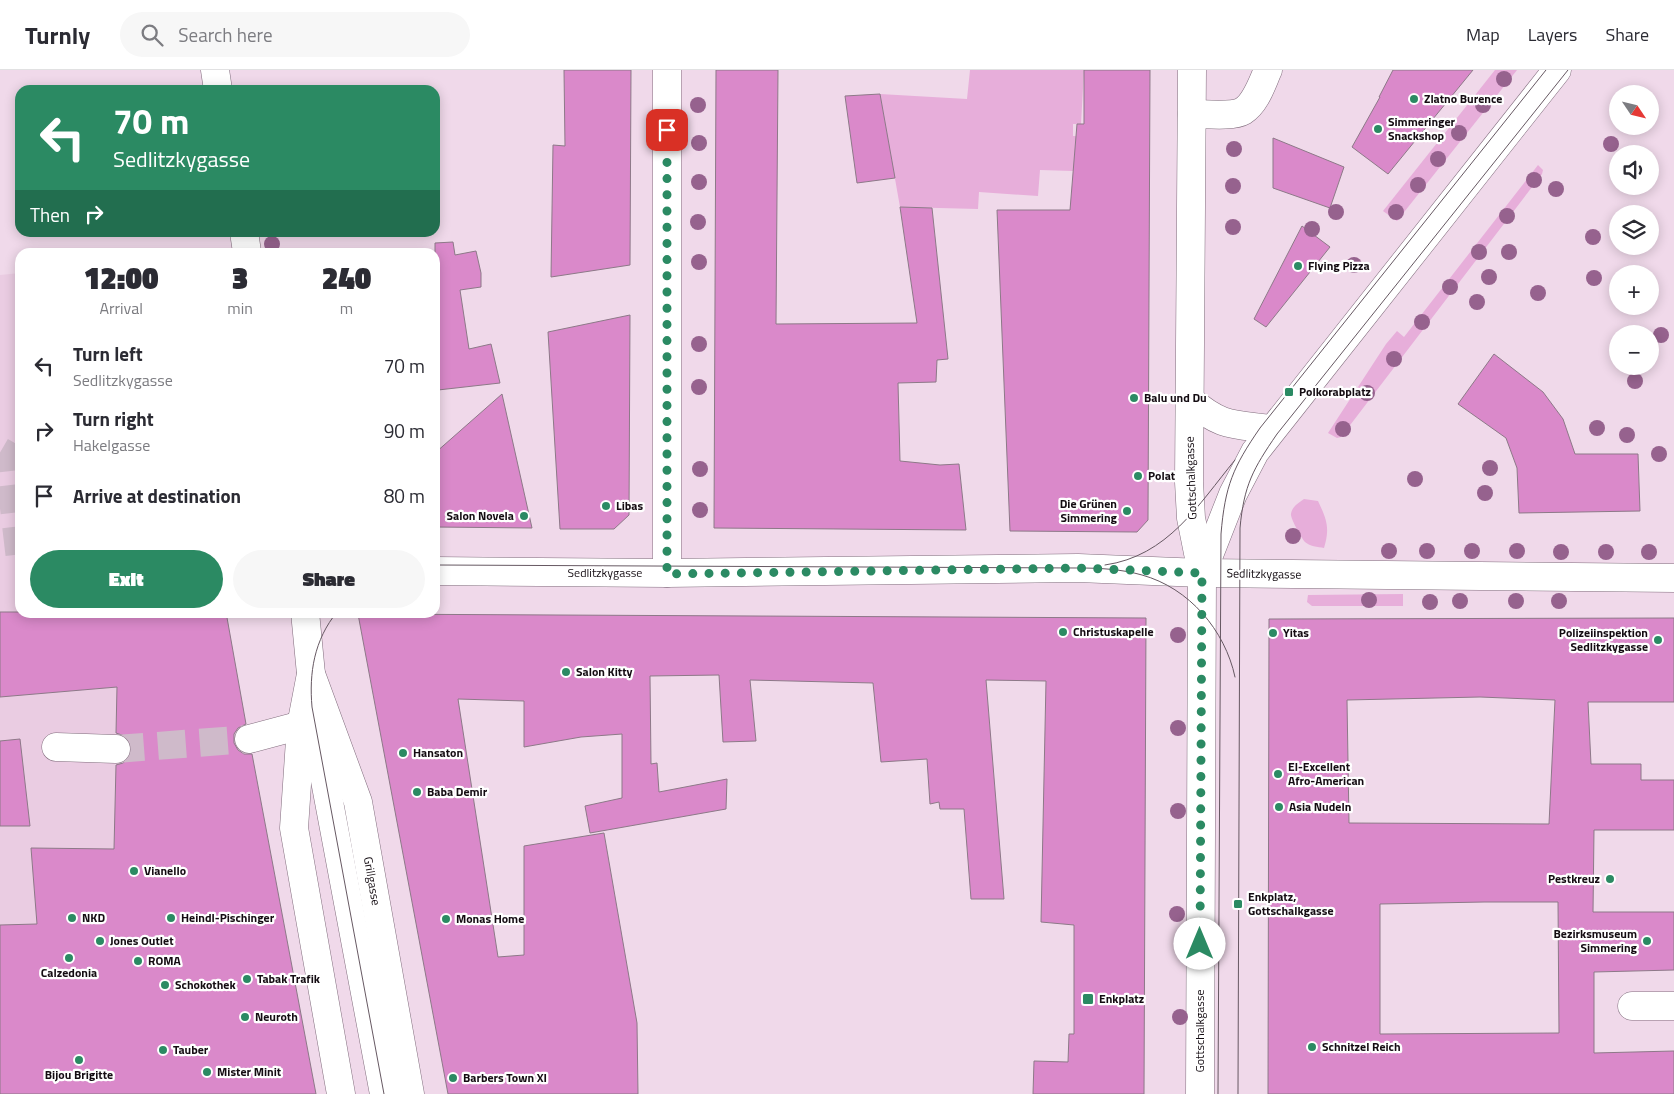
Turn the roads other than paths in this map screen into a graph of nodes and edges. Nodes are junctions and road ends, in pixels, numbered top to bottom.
1 (215, 70) edge
2 (667, 70) edge
3 (1192, 70) edge
4 (1268, 70) edge
5 (1558, 70) edge
6 (217, 85) edge
7 (1192, 114) junction
8 (1190, 400) junction
9 (1271, 429) junction
10 (440, 572) edge
11 (1202, 573) junction
12 (667, 574) junction
13 (1674, 578) edge
14 (306, 618) edge
15 (314, 722) junction
16 (249, 739) tunnel mouth
17 (56, 748) dead end
18 (116, 750) tunnel mouth
19 (1632, 1006) dead end
20 (1674, 1006) edge
21 (341, 1094) edge
22 (384, 1094) edge
23 (410, 1094) edge
24 (1200, 1094) edge

1 - 6 main road
2 - 12 main road
3 - 7 main road, Gottschalkgasse
4 - 7 main road
5 - 9 main road
7 - 8 main road, Gottschalkgasse
8 - 9 main road
8 - 11 main road, Gottschalkgasse
9 - 11 main road
10 - 12 main road, Sedlitzkygasse
11 - 12 main road, Sedlitzkygasse
11 - 13 main road, Sedlitzkygasse
11 - 24 main road, Gottschalkgasse
14 - 15 main road
15 - 16 main road
15 - 21 main road
15 - 22 main road
15 - 23 main road, Grillgasse
17 - 18 main road
19 - 20 main road

